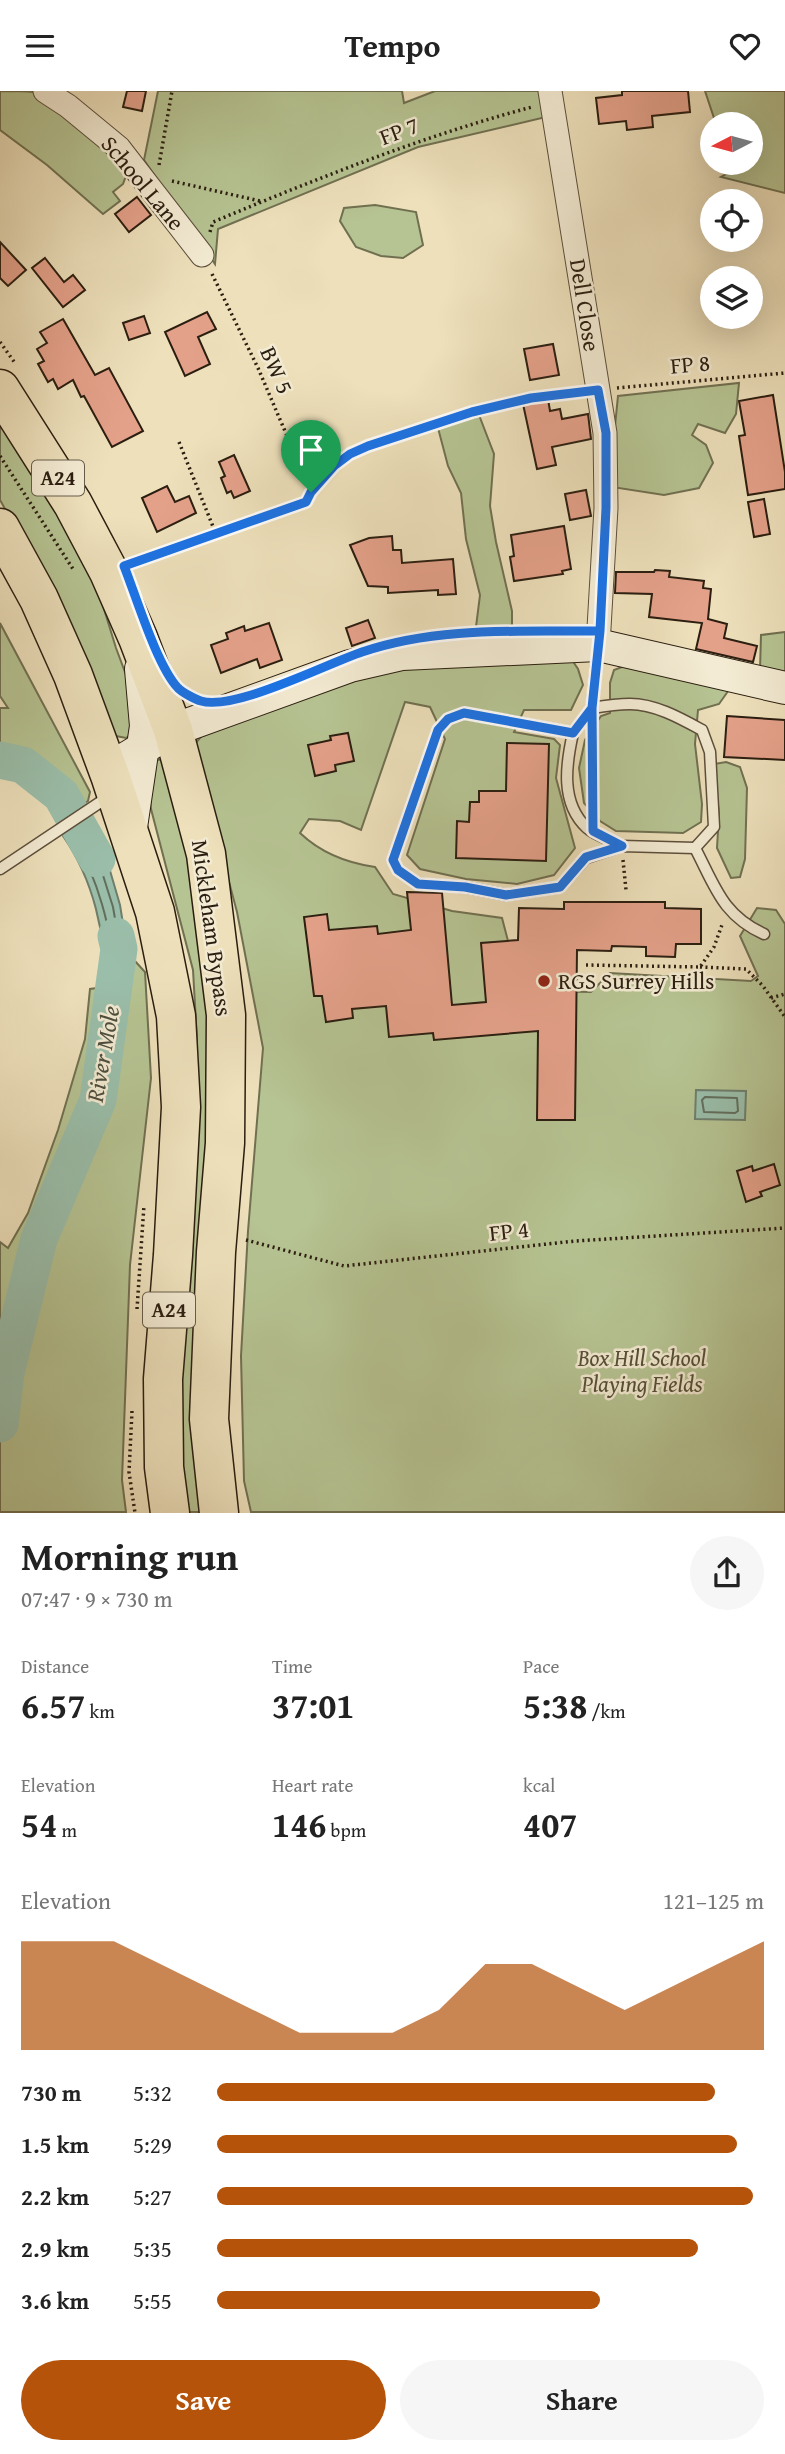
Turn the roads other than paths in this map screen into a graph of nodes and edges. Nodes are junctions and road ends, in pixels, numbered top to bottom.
1 (46, 91) edge
2 (551, 97) edge
3 (202, 255) road end
4 (11, 381) edge
5 (0, 528) edge
6 (598, 645) junction
7 (785, 688) edge
8 (592, 708) junction
9 (573, 733) junction
10 (159, 738) junction
11 (106, 789) junction
12 (130, 834) junction
13 (622, 846) junction
14 (695, 848) junction
15 (0, 869) edge
16 (764, 935) dead end
17 (170, 1513) edge
18 (219, 1513) edge

1 - 3 street, School Lane
2 - 6 street, Dell Close
4 - 10 highway, Mickleham Bypass / A24
5 - 11 highway, A24
6 - 7 main road
6 - 8 lane
6 - 10 main road
8 - 9 lane
8 - 14 lane
9 - 13 lane
9 - 13 lane
10 - 11 main road
10 - 12 main road
10 - 18 highway, Mickleham Bypass / A24
11 - 12 highway, A24
11 - 15 lane
12 - 17 highway, A24
13 - 14 lane
14 - 16 lane

